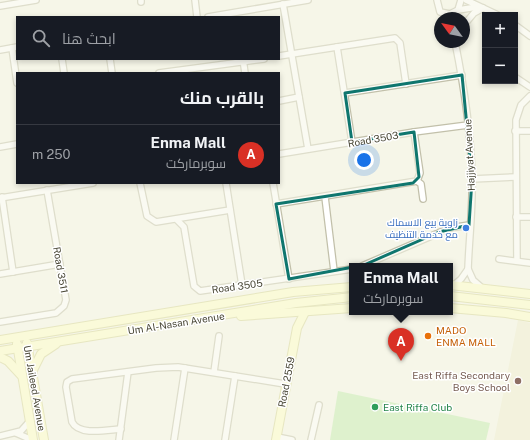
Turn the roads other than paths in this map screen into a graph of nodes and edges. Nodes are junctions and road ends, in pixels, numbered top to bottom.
1 (36, 0) edge
2 (195, 0) edge
3 (308, 0) edge
4 (430, 0) edge
5 (461, 0) edge
6 (466, 0) edge
7 (8, 2) edge
8 (283, 4) junction
9 (0, 6) edge
10 (438, 6) edge
11 (481, 8) junction
12 (447, 12) edge
13 (457, 12) edge
14 (464, 12) edge
15 (491, 12) edge
16 (236, 15) edge
17 (197, 16) edge
18 (222, 16) edge
19 (470, 18) edge
20 (518, 27) edge
21 (530, 36) edge
22 (337, 47) junction
23 (14, 48) edge
24 (456, 48) edge
25 (0, 50) edge
26 (292, 54) junction
27 (280, 56) edge
28 (62, 60) edge
29 (110, 60) edge
30 (254, 60) edge
31 (243, 61) edge
32 (16, 72) edge
33 (64, 72) edge
34 (112, 72) edge
35 (169, 72) edge
36 (245, 72) edge
37 (462, 75) junction
38 (518, 79) edge
39 (406, 84) junction
40 (530, 87) edge
41 (345, 93) junction
42 (530, 96) edge
43 (299, 97) junction
44 (280, 101) edge
45 (468, 125) junction
46 (515, 131) junction
47 (530, 131) edge
48 (414, 132) junction
49 (352, 142) junction
50 (16, 144) edge
51 (0, 147) edge
52 (308, 149) junction
53 (280, 154) edge
54 (516, 177) junction
55 (472, 179) junction
56 (417, 181) junction
57 (86, 184) edge
58 (140, 184) edge
59 (226, 184) edge
60 (273, 184) edge
61 (47, 190) junction
62 (325, 197) junction
63 (1, 198) edge
64 (423, 199) dead end
65 (276, 204) junction
66 (230, 210) junction
67 (516, 217) junction
68 (530, 217) edge
69 (177, 220) junction
70 (469, 225) junction
71 (499, 258) dead end
72 (517, 261) junction
73 (369, 263) edge
74 (530, 263) edge
75 (60, 264) junction
76 (349, 269) edge
77 (468, 269) junction
78 (334, 271) junction
79 (13, 272) junction
80 (0, 274) edge
81 (288, 279) junction
82 (453, 284) edge
83 (242, 285) junction
84 (453, 285) edge
85 (349, 287) edge
86 (481, 287) junction
87 (530, 294) edge
88 (453, 296) edge
89 (349, 297) edge
90 (530, 305) edge
91 (349, 308) edge
92 (453, 308) edge
93 (305, 312) junction
94 (282, 314) junction
95 (222, 315) junction
96 (530, 317) edge
97 (0, 322) edge
98 (297, 328) junction
99 (26, 336) junction
100 (219, 336) dead end
101 (16, 338) junction
102 (0, 340) edge
103 (60, 342) junction
104 (27, 347) junction
105 (17, 349) junction
106 (0, 351) edge
107 (0, 356) edge
108 (185, 368) junction
109 (32, 372) junction
110 (128, 372) junction
111 (214, 372) junction
112 (21, 375) junction
113 (234, 376) junction
114 (285, 384) junction
115 (319, 405) dead end
116 (29, 422) junction
117 (121, 430) junction
118 (16, 433) junction
119 (0, 436) edge
120 (276, 438) edge
121 (32, 440) edge
122 (44, 440) edge
123 (119, 440) edge
124 (174, 440) edge
125 (225, 440) edge
126 (292, 440) edge
127 (311, 440) edge

1 - 7 street
2 - 17 street
3 - 8 street
4 - 10 street
5 - 13 street
6 - 11 street
7 - 9 street
8 - 16 street
8 - 26 street
10 - 12 street
11 - 14 street
11 - 15 street
11 - 19 street
16 - 18 street
20 - 21 street
22 - 26 street
22 - 39 street
22 - 41 street
23 - 25 street
23 - 32 street
24 - 37 street, Hajjiyat Avenue
26 - 27 street
26 - 43 street
28 - 33 street
29 - 34 street
30 - 31 street
31 - 35 street
31 - 36 street
37 - 39 street
37 - 45 street, Hajjiyat Avenue
38 - 40 street
39 - 41 street
41 - 49 street
42 - 46 street
43 - 44 street
43 - 52 street
45 - 48 street, Road 3503
45 - 55 street, Hajjiyat Avenue
46 - 47 street
46 - 54 street
48 - 49 street, Road 3503
48 - 56 street
49 - 52 street, Road 3503
50 - 51 street
52 - 53 street, Road 3503
54 - 55 street
54 - 67 street
55 - 70 street, Hajjiyat Avenue
56 - 62 street
56 - 64 street
57 - 61 street
58 - 69 street
59 - 66 street
60 - 65 street
61 - 63 street
61 - 75 street, Road 3511
62 - 65 street
62 - 78 street
63 - 79 street
65 - 81 street
66 - 69 street
66 - 83 street
67 - 68 street
67 - 72 street
69 - 83 street, Road 3505
70 - 73 street
70 - 77 street, Hajjiyat Avenue
71 - 72 street
72 - 74 street
75 - 79 street
75 - 97 street, Road 3511
76 - 78 street, Road 3505
77 - 82 street
77 - 86 street
78 - 81 street, Road 3505
79 - 80 street
81 - 83 street, Road 3505
84 - 86 main road
85 - 99 main road, Um Al-Nasan Avenue
86 - 87 main road
88 - 90 main road
89 - 95 main road, Um Al-Nasan Avenue
91 - 93 main road
92 - 96 main road
93 - 94 main road
93 - 98 main road, Road 2559
94 - 95 main road
94 - 98 main road
95 - 103 main road, Um Al-Nasan Avenue
98 - 114 main road, Road 2559
99 - 101 main road, Um Al-Nasan Avenue
99 - 104 main road, Um Jaileed Avenue
100 - 111 street
101 - 102 main road, Um Al-Nasan Avenue
101 - 105 main road, Um Jaileed Avenue
103 - 104 main road, Um Al-Nasan Avenue
103 - 109 main road
104 - 105 main road, Um Al-Nasan Avenue
104 - 109 main road, Um Jaileed Avenue
105 - 106 main road, Um Al-Nasan Avenue
105 - 112 main road, Um Jaileed Avenue
107 - 112 main road
108 - 110 street
108 - 111 street
108 - 124 street
109 - 122 main road, Um Jaileed Avenue
110 - 117 street
110 - 117 street
111 - 113 street
112 - 116 main road, Um Jaileed Avenue
113 - 114 street
113 - 125 street
114 - 120 main road, Road 2559
115 - 127 street
116 - 118 street
116 - 121 main road, Um Jaileed Avenue
117 - 123 street
118 - 119 street
118 - 121 street
120 - 126 street, Road 2559

